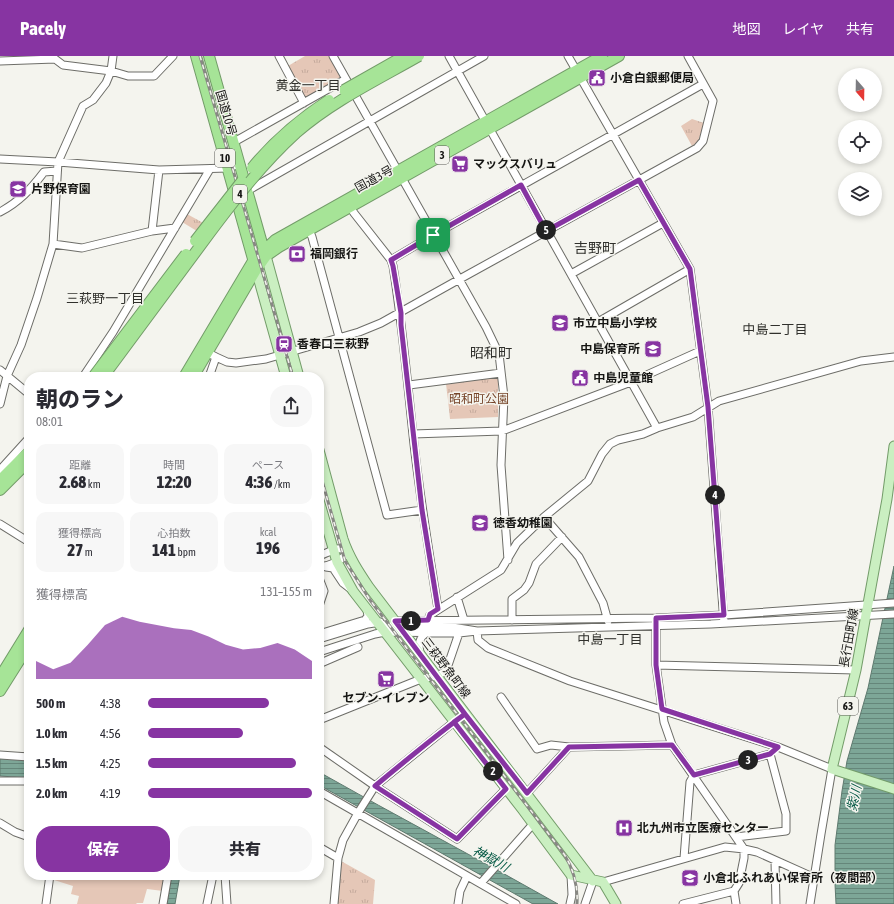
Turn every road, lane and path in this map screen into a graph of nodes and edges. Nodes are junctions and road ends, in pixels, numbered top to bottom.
1 (113, 56) edge
2 (173, 56) edge
3 (196, 56) edge
4 (209, 56) edge
5 (279, 56) edge
6 (333, 56) edge
7 (404, 56) edge
8 (419, 56) edge
9 (449, 56) edge
10 (484, 56) edge
11 (568, 56) edge
12 (602, 56) edge
13 (618, 56) edge
14 (688, 56) edge
15 (0, 61) edge
16 (111, 71) junction
17 (458, 71) junction
18 (579, 73) junction
19 (346, 79) junction
20 (703, 84) junction
21 (304, 103) junction
22 (369, 121) junction
23 (488, 125) junction
24 (613, 134) junction
25 (234, 142) junction
26 (0, 159) edge
27 (58, 162) junction
28 (240, 164) junction
29 (228, 168) junction
30 (210, 169) junction
31 (159, 170) junction
32 (57, 171) junction
33 (399, 175) junction
34 (639, 180) junction
35 (521, 185) junction
36 (247, 190) junction
37 (348, 203) junction
38 (0, 212) edge
39 (663, 223) junction
40 (175, 228) junction
41 (309, 230) junction
42 (546, 231) junction
43 (152, 232) junction
44 (433, 235) junction
45 (53, 244) junction
46 (265, 253) junction
47 (391, 260) junction
48 (254, 266) junction
49 (690, 269) junction
50 (571, 274) junction
51 (458, 280) junction
52 (401, 313) junction
53 (598, 322) junction
54 (340, 337) junction
55 (292, 351) junction
56 (700, 351) junction
57 (279, 354) junction
58 (212, 355) junction
59 (894, 357) edge
60 (0, 370) edge
61 (86, 372) edge
62 (97, 372) edge
63 (108, 372) edge
64 (187, 372) edge
65 (197, 372) edge
66 (210, 372) edge
67 (284, 372) edge
68 (298, 372) edge
69 (501, 373) junction
70 (7, 376) junction
71 (631, 382) junction
72 (409, 385) junction
73 (24, 390) edge
74 (0, 404) edge
75 (708, 407) junction
76 (657, 428) junction
77 (502, 431) junction
78 (413, 434) junction
79 (24, 444) edge
80 (894, 446) edge
81 (24, 456) edge
82 (24, 467) edge
83 (324, 468) edge
84 (0, 470) edge
85 (0, 480) edge
86 (0, 490) edge
87 (422, 510) junction
88 (544, 517) junction
89 (324, 518) edge
90 (0, 524) edge
91 (562, 537) junction
92 (24, 539) edge
93 (333, 551) junction
94 (347, 552) junction
95 (324, 554) edge
96 (508, 560) junction
97 (337, 562) junction
98 (324, 566) edge
99 (324, 567) edge
100 (352, 591) junction
101 (457, 597) junction
102 (894, 603) edge
103 (867, 605) junction
104 (438, 609) junction
105 (367, 610) junction
106 (894, 614) edge
107 (724, 615) junction
108 (865, 616) junction
109 (608, 618) junction
110 (656, 618) junction
111 (428, 620) junction
112 (464, 620) junction
113 (512, 620) junction
114 (724, 623) junction
115 (656, 626) junction
116 (381, 627) junction
117 (399, 627) junction
118 (608, 627) junction
119 (477, 631) junction
120 (324, 632) edge
121 (426, 633) junction
122 (459, 633) junction
123 (370, 635) junction
124 (24, 638) edge
125 (324, 639) edge
126 (350, 642) junction
127 (324, 645) edge
128 (324, 650) edge
129 (24, 653) edge
130 (421, 656) junction
131 (324, 661) edge
132 (656, 665) junction
133 (856, 670) junction
134 (437, 676) junction
135 (0, 677) edge
136 (422, 679) junction
137 (0, 691) edge
138 (501, 697) dead end
139 (662, 709) junction
140 (465, 714) junction
141 (324, 718) edge
142 (454, 722) junction
143 (672, 745) junction
144 (569, 747) junction
145 (778, 747) junction
146 (324, 750) edge
147 (770, 754) junction
148 (0, 755) edge
149 (24, 757) edge
150 (832, 769) junction
151 (694, 775) junction
152 (0, 781) edge
153 (24, 781) edge
154 (375, 786) junction
155 (506, 789) junction
156 (894, 789) edge
157 (527, 793) junction
158 (324, 794) edge
159 (358, 813) junction
160 (0, 823) edge
161 (533, 824) junction
162 (24, 835) edge
163 (736, 836) junction
164 (744, 849) junction
165 (324, 850) edge
166 (338, 858) junction
167 (684, 858) junction
168 (776, 861) junction
169 (571, 875) junction
170 (468, 876) junction
171 (815, 878) junction
172 (49, 880) edge
173 (167, 880) edge
174 (212, 880) edge
175 (225, 880) edge
176 (593, 881) junction
177 (603, 882) junction
178 (481, 883) junction
179 (734, 891) junction
180 (46, 904) edge
181 (163, 904) edge
182 (207, 904) edge
183 (227, 904) edge
184 (334, 904) edge
185 (458, 904) edge
186 (516, 904) edge
187 (570, 904) edge
188 (585, 904) edge
189 (616, 904) edge
190 (682, 904) edge
191 (736, 904) edge
192 (776, 904) edge
193 (810, 904) edge

1 - 16 street
2 - 16 street
3 - 29 highway, 国道10号 / 10
4 - 25 highway, 国道10号 / 10
5 - 21 street
6 - 19 street
7 - 62 highway, 4, bridge
8 - 63 highway, 4, bridge
9 - 17 street
10 - 17 street
11 - 18 street
12 - 18 highway, 国道3号 / 3
13 - 18 highway, 国道3号 / 3
14 - 20 street
15 - 16 street
16 - 27 street
17 - 22 street
17 - 23 street
18 - 23 highway, 国道3号 / 3
18 - 24 street
19 - 21 street
19 - 22 street
20 - 24 street
20 - 34 street
21 - 25 street
22 - 33 street
22 - 36 street
23 - 33 highway, 国道3号 / 3
23 - 35 street
24 - 34 street
24 - 35 street
25 - 28 highway, 国道10号 / 10
26 - 27 street
27 - 31 street
27 - 32 street
28 - 29 street
28 - 36 highway, 国道10号 / 10
29 - 30 street
29 - 48 highway, 国道10号 / 10
30 - 31 street
30 - 40 street
31 - 43 street
32 - 38 street
32 - 45 street
33 - 37 highway, 国道3号 / 3
33 - 44 street
34 - 39 street
34 - 42 street
35 - 42 street
35 - 44 street
36 - 46 highway, 国道10号 / 10
37 - 41 highway, 国道3号 / 3
37 - 46 highway, 国道3号 / 3
37 - 47 street
39 - 49 street
39 - 50 street
40 - 43 street
40 - 61 street
41 - 46 highway, 国道3号 / 3
41 - 54 street
42 - 50 street
42 - 51 street
43 - 45 street
44 - 47 street
44 - 51 street
45 - 70 street
46 - 48 highway, 国道3号 / 3
46 - 55 main road
47 - 52 street
48 - 57 main road
48 - 58 highway, 国道3号 / 3
48 - 64 highway, 国道3号 / 3
49 - 53 street
49 - 56 street
50 - 53 street
51 - 52 street
51 - 69 street
52 - 54 street
52 - 72 street
53 - 71 street
54 - 55 street
54 - 87 street
55 - 57 street
55 - 68 main road
56 - 71 street
56 - 75 street
57 - 58 street
57 - 67 main road
58 - 65 highway, 国道3号 / 3
58 - 66 street
59 - 75 street
60 - 70 street
69 - 72 street
69 - 77 street
70 - 73 street
70 - 74 street
71 - 76 street
71 - 77 street
72 - 78 street
75 - 76 street
75 - 107 street
76 - 88 street
77 - 78 street
77 - 96 street
78 - 87 street
79 - 84 street
80 - 103 main road, 長行田町線 / 63
81 - 85 highway
82 - 86 highway
83 - 94 main road, 三萩野魚町線
87 - 104 street
88 - 91 street
88 - 96 street
89 - 93 main road
90 - 92 street
91 - 109 street
91 - 113 street
93 - 94 street
93 - 95 street
93 - 97 main road
94 - 97 street
94 - 117 main road, 三萩野魚町線
96 - 101 street
97 - 98 street
97 - 100 main road
99 - 100 street
100 - 105 main road
101 - 104 street
101 - 112 street
102 - 103 street
103 - 107 street
103 - 108 main road, 長行田町線 / 63
104 - 111 street
105 - 116 main road
105 - 120 street
106 - 108 street
107 - 110 street
107 - 114 street
108 - 114 street
108 - 133 main road, 長行田町線 / 63
109 - 110 street
109 - 113 street
109 - 118 street
110 - 115 street
111 - 112 street
111 - 117 street
112 - 113 street
114 - 115 street
115 - 118 street
115 - 132 street
116 - 117 street
116 - 117 street
116 - 123 street
116 - 125 street
116 - 136 main road
117 - 119 street
117 - 121 street
117 - 130 main road, 三萩野魚町線
118 - 119 street
119 - 122 street
119 - 139 street
121 - 122 street
121 - 130 street
122 - 134 street
123 - 126 street
123 - 127 street
124 - 135 highway
126 - 128 street
126 - 131 street
129 - 137 highway
130 - 134 main road, 三萩野魚町線
132 - 133 street
132 - 139 street
133 - 150 main road, 長行田町線 / 63
134 - 136 street
134 - 140 main road, 三萩野魚町線
136 - 141 street
136 - 142 main road
138 - 144 street
139 - 143 street
139 - 145 street
140 - 142 street
140 - 157 main road, 三萩野魚町線
142 - 154 street
142 - 155 main road
143 - 144 street
143 - 151 street
144 - 157 street
145 - 147 street
145 - 150 street
146 - 154 street
147 - 151 street
147 - 163 street
148 - 149 street
150 - 156 main road
150 - 171 street
151 - 163 street
151 - 167 street
152 - 153 street
154 - 155 street
154 - 159 street
155 - 161 main road
157 - 176 main road, 三萩野魚町線
158 - 159 street
159 - 166 street
159 - 170 street
160 - 162 street
161 - 169 main road
161 - 178 street
163 - 164 street
164 - 167 street
164 - 168 street
164 - 179 street
165 - 166 street
166 - 184 street
167 - 177 street
168 - 171 street
168 - 192 street
169 - 176 main road
169 - 187 street
170 - 178 street
170 - 185 street
171 - 193 street
172 - 180 street
173 - 181 street
174 - 182 street
175 - 183 street
176 - 177 main road
176 - 188 street
177 - 189 main road
178 - 186 street
179 - 190 street
179 - 191 street

